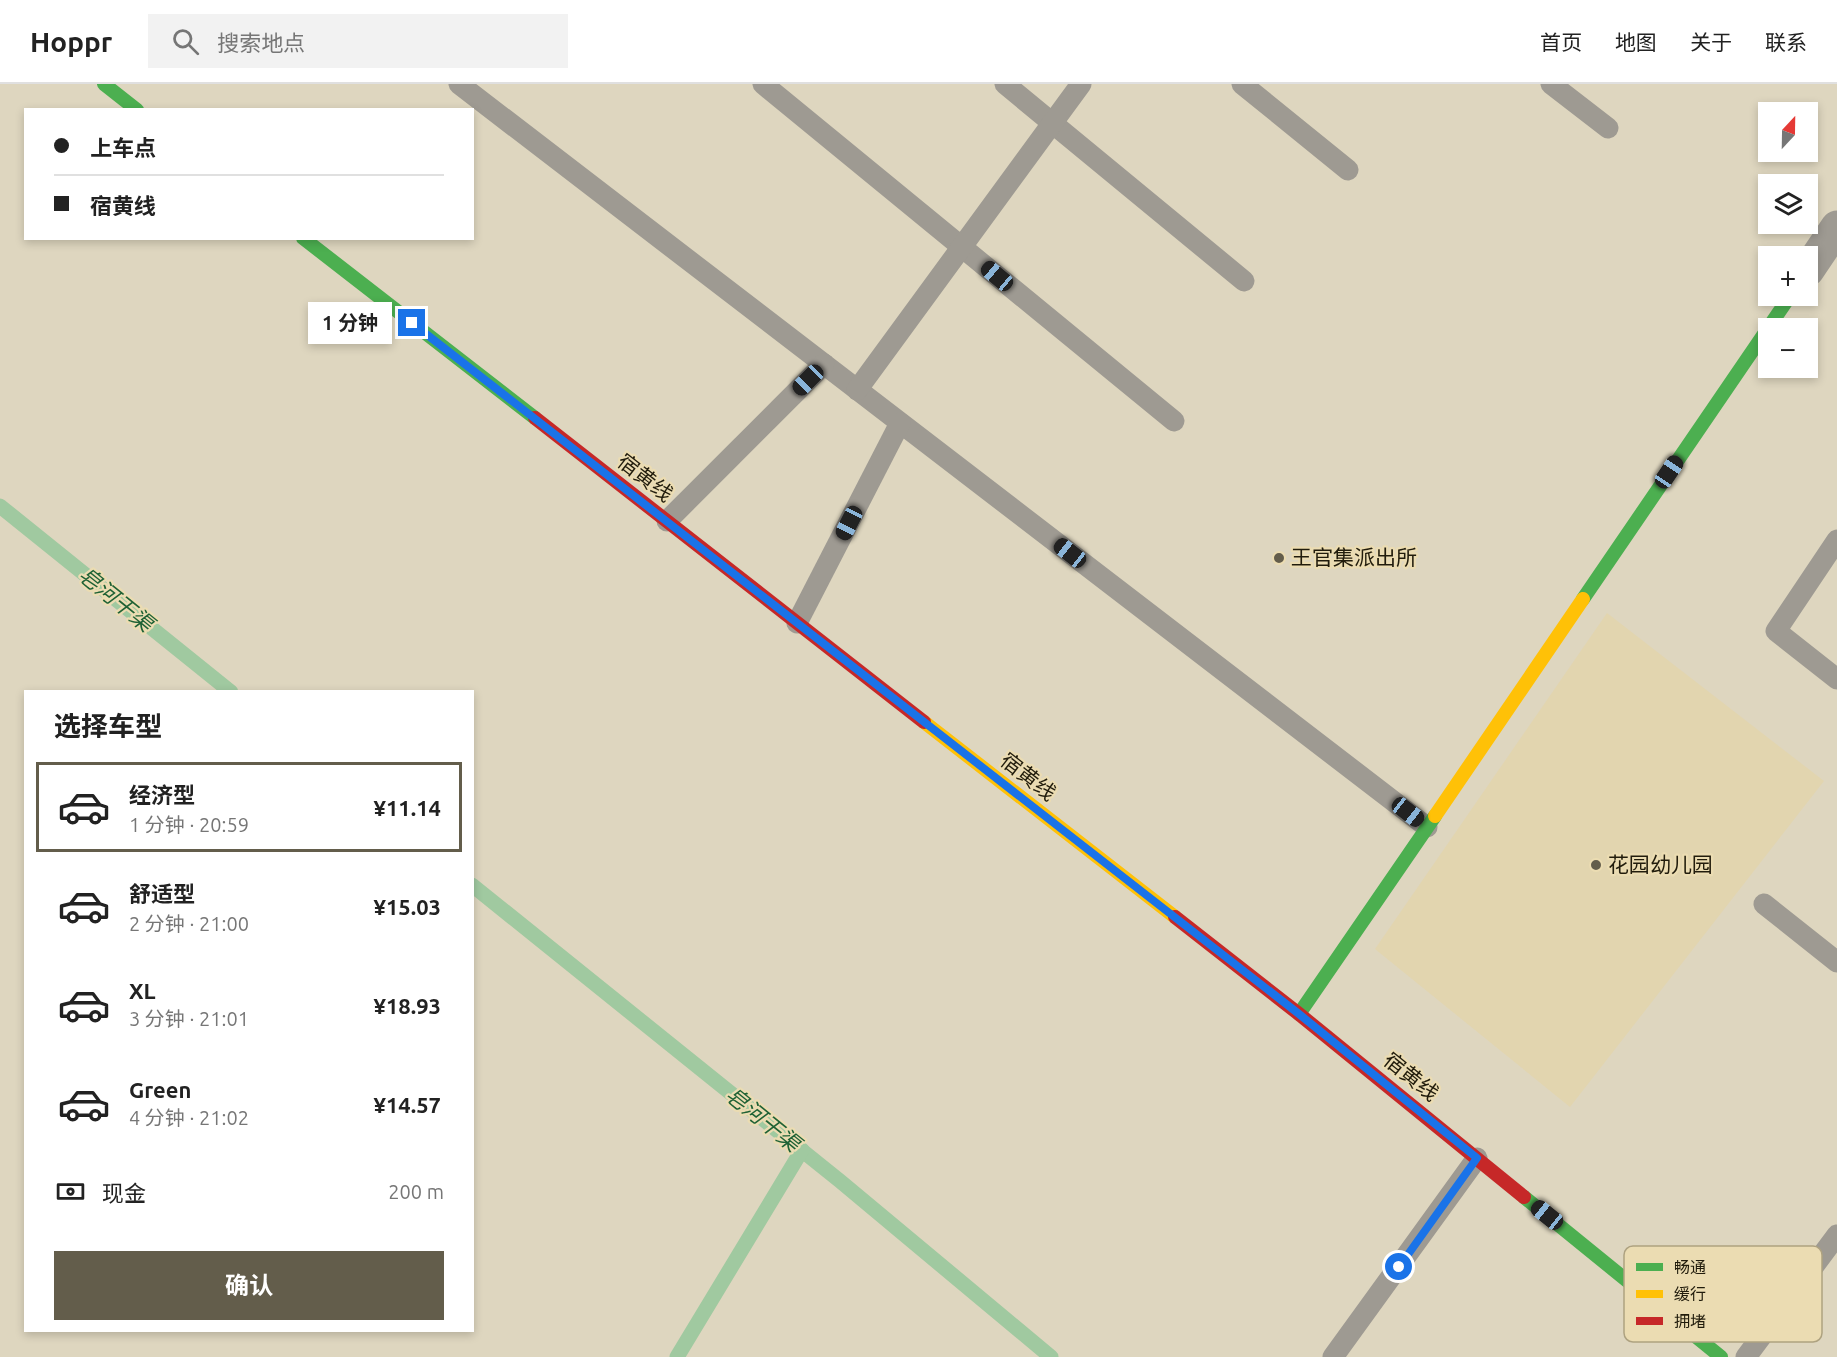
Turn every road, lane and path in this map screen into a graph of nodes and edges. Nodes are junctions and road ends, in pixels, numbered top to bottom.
1 (104, 84) edge
2 (459, 84) edge
3 (764, 84) edge
4 (1005, 84) edge
5 (1082, 84) edge
6 (1242, 84) edge
7 (1551, 84) edge
8 (134, 108) edge
9 (1053, 124) junction
10 (1608, 128) dead end
11 (1348, 170) dead end
12 (1837, 227) edge
13 (306, 240) edge
14 (962, 247) junction
15 (1818, 255) edge
16 (1244, 282) dead end
17 (1783, 306) edge
18 (824, 364) junction
19 (857, 390) junction
20 (1174, 421) dead end
21 (900, 423) junction
22 (667, 521) junction
23 (1837, 540) edge
24 (797, 623) junction
25 (1837, 679) edge
26 (1427, 827) junction
27 (1764, 904) dead end
28 (1837, 962) edge
29 (1299, 1014) junction
30 (1477, 1158) junction
31 (1837, 1235) edge
32 (1822, 1255) edge
33 (1624, 1278) edge
34 (1703, 1342) edge
35 (1757, 1342) edge
36 (1333, 1357) edge
37 (1721, 1357) edge
38 (1746, 1357) edge

1 - 8 main road
2 - 18 lane
3 - 14 lane
4 - 9 lane
5 - 9 lane
6 - 11 lane
7 - 10 lane
9 - 14 lane
9 - 16 lane
12 - 15 street
13 - 22 main road, 宿黄线
14 - 19 lane
14 - 20 lane
17 - 26 main road
18 - 19 lane
18 - 22 lane
19 - 21 lane
21 - 24 lane
21 - 26 lane
22 - 24 main road, 宿黄线
23 - 25 lane
24 - 29 main road, 宿黄线
26 - 29 main road
27 - 28 lane
29 - 30 main road, 宿黄线
30 - 33 main road, 宿黄线
30 - 36 lane
31 - 32 lane
34 - 37 main road, 宿黄线
35 - 38 lane

